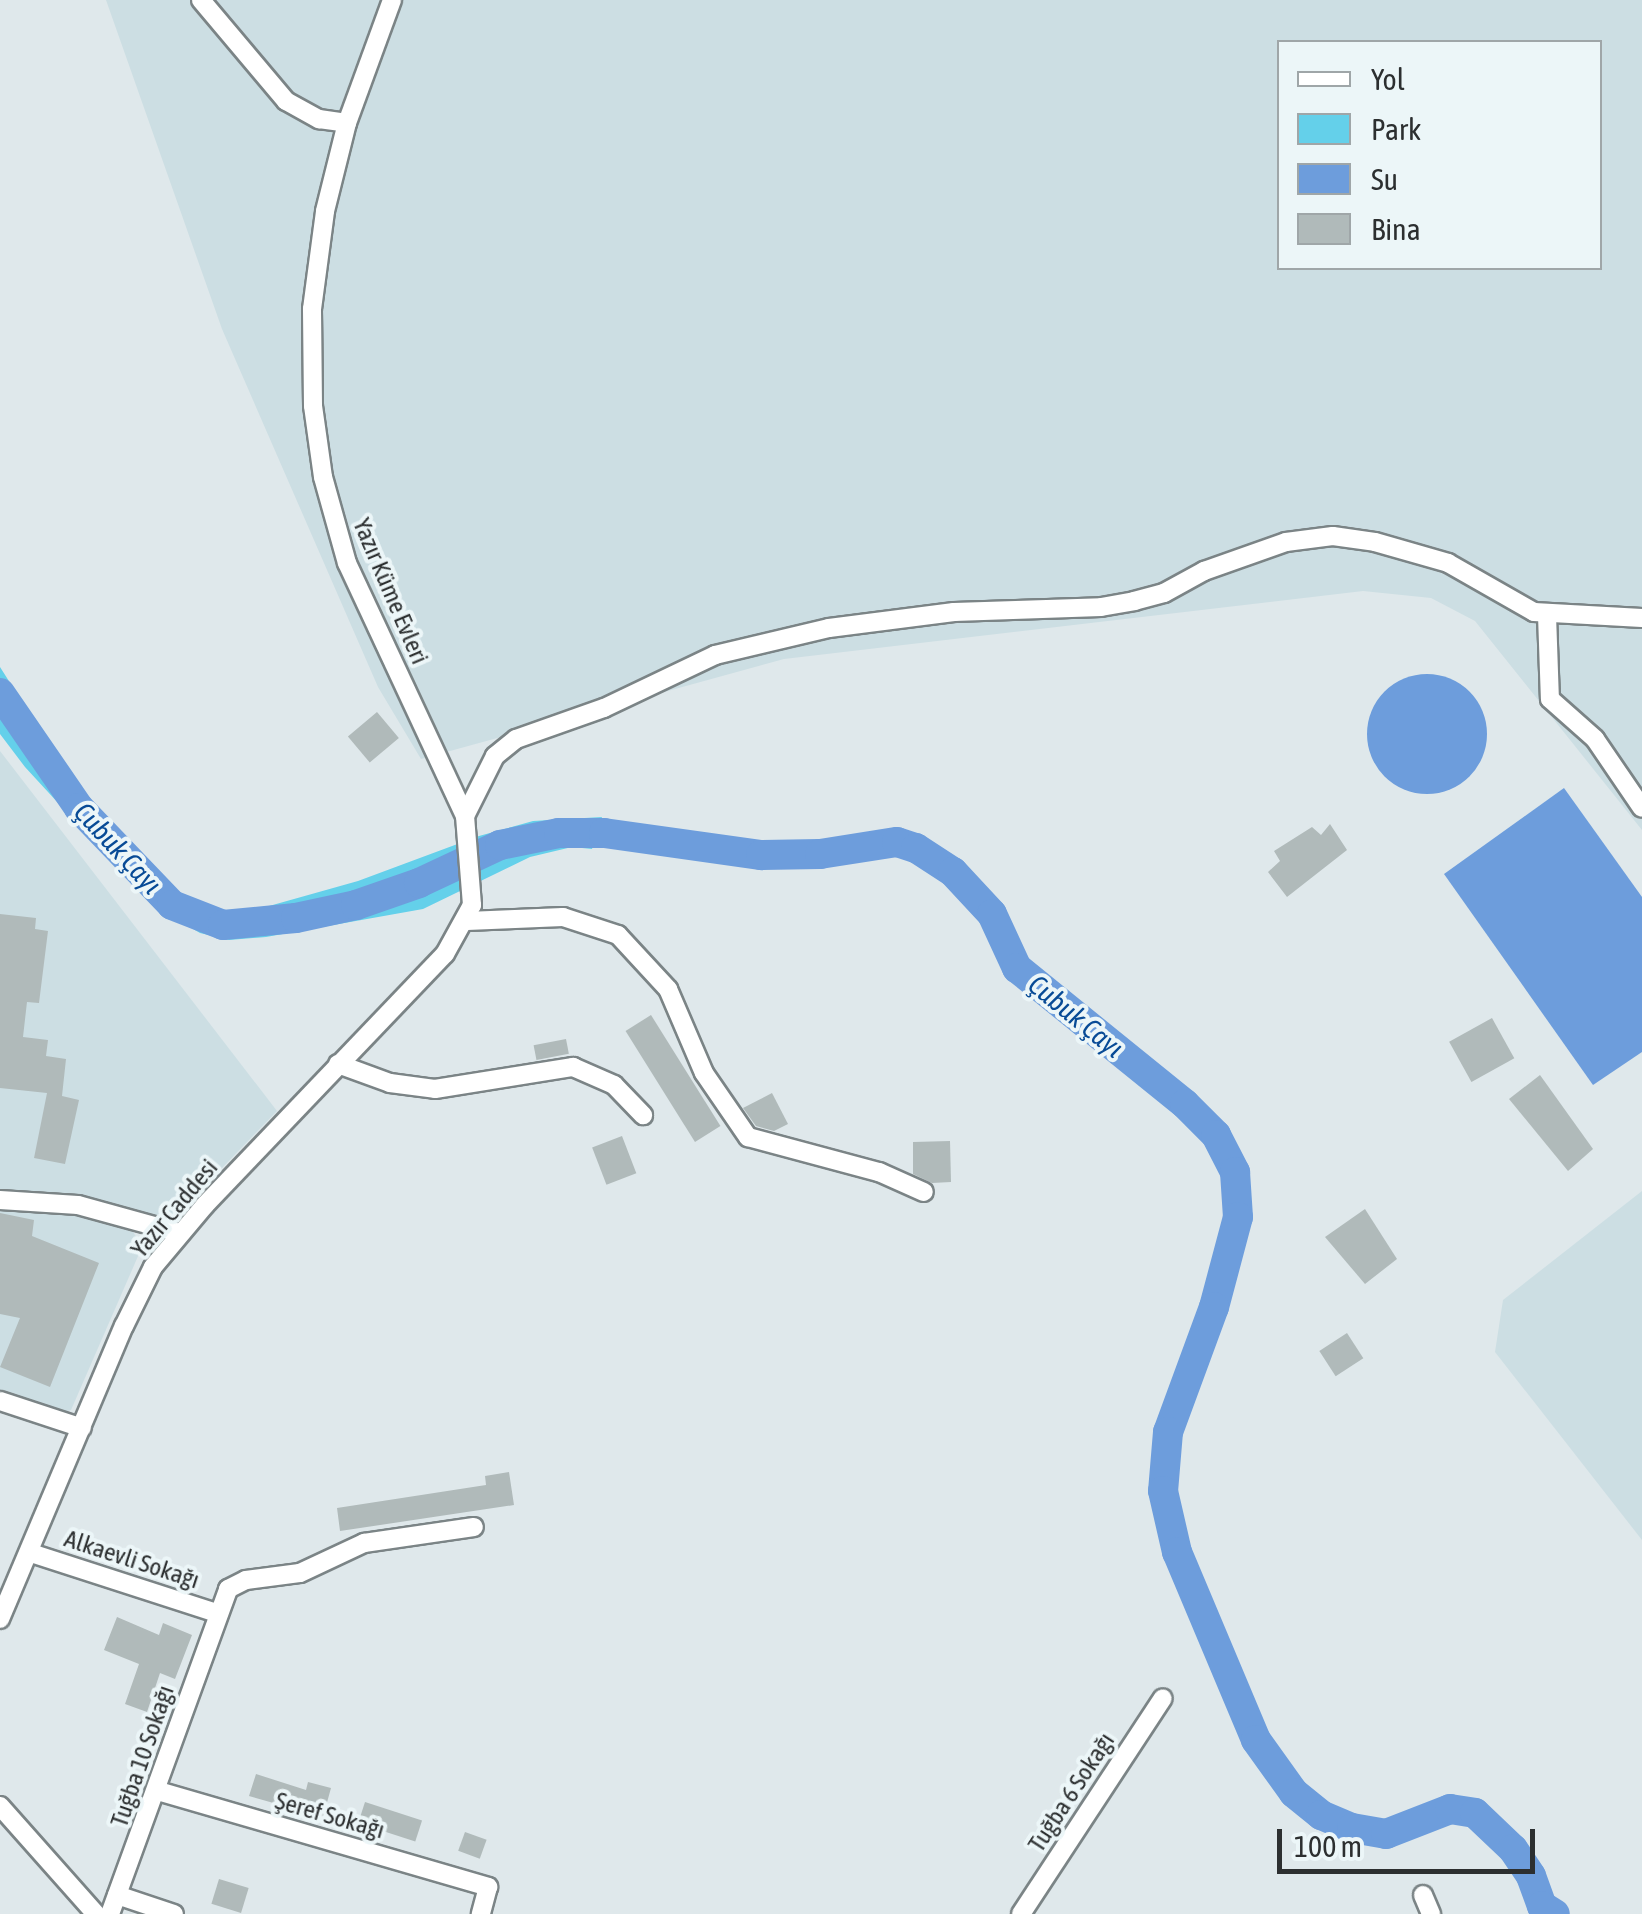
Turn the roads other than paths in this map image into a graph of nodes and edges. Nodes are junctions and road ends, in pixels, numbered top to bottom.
1 (201, 0) edge
2 (392, 0) edge
3 (347, 124) junction
4 (1546, 615) junction
5 (1642, 618) edge
6 (1642, 808) edge
7 (467, 823) junction
8 (467, 920) junction
9 (338, 1064) junction
10 (643, 1115) dead end
11 (924, 1192) dead end
12 (0, 1200) edge
13 (180, 1232) junction
14 (0, 1400) edge
15 (82, 1428) junction
16 (474, 1527) dead end
17 (30, 1553) junction
18 (218, 1613) junction
19 (0, 1620) edge
20 (1163, 1698) dead end
21 (158, 1791) junction
22 (0, 1806) edge
23 (10, 1828) edge
24 (117, 1895) junction
25 (1424, 1895) dead end
26 (96, 1914) edge
27 (110, 1914) edge
28 (174, 1914) edge
29 (481, 1914) edge
30 (1021, 1914) edge
31 (1431, 1914) edge

1 - 3 street
2 - 3 street, Yazır Küme Evleri
3 - 7 street, Yazır Küme Evleri
4 - 5 street
4 - 6 street
4 - 7 street
7 - 8 street, Yazır Caddesi
8 - 9 street, Yazır Caddesi
8 - 11 street
9 - 10 street
9 - 13 street, Yazır Caddesi
12 - 13 street
13 - 15 street, Yazır Caddesi
14 - 15 street
15 - 17 street, Yazır Caddesi
16 - 18 street
17 - 18 street, Alkaevli Sokağı
17 - 19 street, Yazır Caddesi
18 - 21 street, Tuğba 10 Sokağı
20 - 30 street, Tuğba 6 Sokağı
21 - 24 street, Tuğba 10 Sokağı
21 - 29 street, Şeref Sokağı
22 - 23 street
23 - 26 street
24 - 27 street, Tuğba 10 Sokağı
24 - 28 street
25 - 31 street

